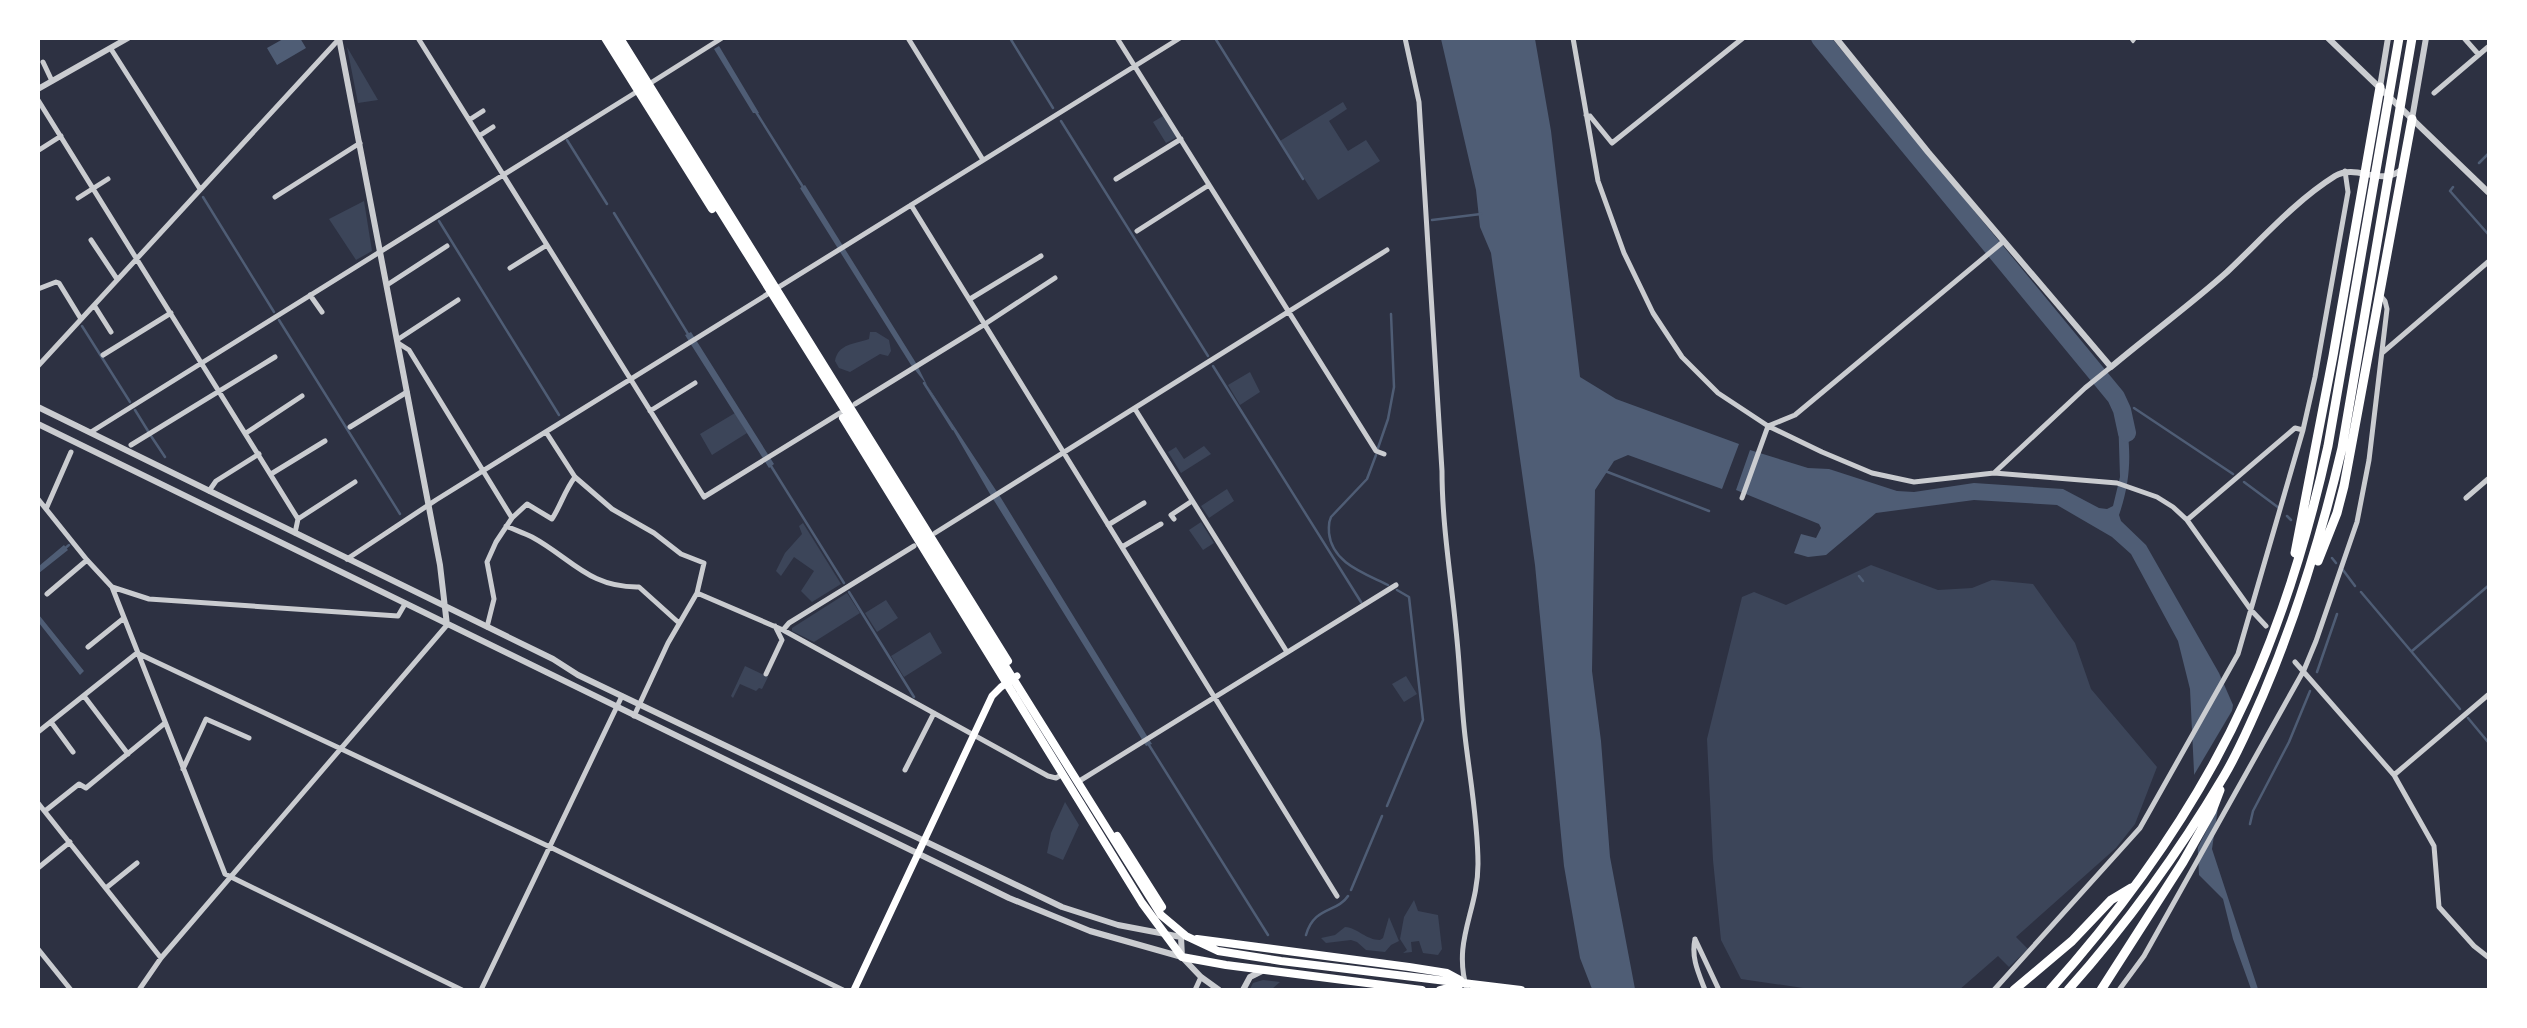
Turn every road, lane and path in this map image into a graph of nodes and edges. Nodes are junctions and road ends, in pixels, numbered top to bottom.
1 (128, 38) edge
2 (418, 38) edge
3 (605, 38) edge
4 (612, 38) edge
5 (620, 38) edge
6 (722, 38) edge
7 (908, 38) edge
8 (1118, 38) edge
9 (1180, 38) edge
10 (1405, 38) edge
11 (1573, 38) edge
12 (1743, 38) edge
13 (1836, 38) edge
14 (2130, 38) edge
15 (2136, 38) edge
16 (2328, 38) edge
17 (2388, 38) edge
18 (2399, 38) edge
19 (2412, 38) edge
20 (2426, 38) edge
21 (2464, 38) edge
22 (340, 39) edge
23 (2488, 47) edge
24 (111, 49) junction
25 (2479, 55) junction
26 (43, 62) dead end
27 (1135, 67) junction
28 (52, 81) junction
29 (649, 84) junction
30 (2380, 87) junction
31 (38, 89) edge
32 (638, 91) junction
33 (2434, 93) dead end
34 (38, 100) edge
35 (483, 111) dead end
36 (1586, 115) junction
37 (2412, 119) junction
38 (469, 120) junction
39 (493, 127) dead end
40 (61, 136) junction
41 (479, 136) junction
42 (1181, 139) junction
43 (360, 142) junction
44 (39, 150) edge
45 (983, 160) junction
46 (2401, 170) junction
47 (2345, 171) junction
48 (503, 174) junction
49 (2364, 174) junction
50 (108, 179) dead end
51 (1116, 179) dead end
52 (1209, 185) junction
53 (93, 188) junction
54 (200, 189) junction
55 (2488, 192) edge
56 (275, 197) dead end
57 (78, 198) dead end
58 (911, 205) junction
59 (1137, 231) dead end
60 (91, 240) dead end
61 (2004, 241) junction
62 (447, 246) dead end
63 (547, 246) junction
64 (381, 250) junction
65 (1387, 250) dead end
66 (1041, 256) dead end
67 (137, 258) junction
68 (2488, 262) edge
69 (510, 268) dead end
70 (1055, 278) dead end
71 (117, 279) junction
72 (387, 285) junction
73 (38, 289) edge
74 (776, 290) junction
75 (310, 295) junction
76 (766, 295) junction
77 (2380, 295) junction
78 (970, 299) junction
79 (458, 300) dead end
80 (94, 305) junction
81 (1289, 311) junction
82 (322, 312) dead end
83 (171, 313) junction
84 (80, 319) junction
85 (985, 324) junction
86 (111, 332) dead end
87 (398, 341) junction
88 (2382, 354) junction
89 (103, 355) dead end
90 (275, 357) dead end
91 (202, 363) junction
92 (38, 366) edge
93 (2111, 367) junction
94 (631, 380) junction
95 (695, 383) dead end
96 (407, 391) junction
97 (220, 392) junction
98 (302, 397) dead end
99 (855, 404) dead end
100 (38, 407) edge
101 (1135, 409) junction
102 (650, 411) junction
103 (840, 413) junction
104 (38, 425) edge
105 (1768, 426) junction
106 (350, 427) dead end
107 (2303, 430) junction
108 (91, 432) junction
109 (546, 432) junction
110 (246, 433) junction
111 (325, 442) dead end
112 (131, 445) dead end
113 (71, 452) dead end
114 (1065, 453) junction
115 (259, 454) junction
116 (1384, 454) dead end
117 (483, 471) junction
118 (271, 474) junction
119 (1994, 474) junction
120 (575, 477) junction
121 (2488, 479) edge
122 (355, 482) dead end
123 (209, 491) junction
124 (1742, 498) dead end
125 (2466, 498) dead end
126 (38, 499) edge
127 (1192, 501) junction
128 (1144, 503) dead end
129 (429, 505) junction
130 (46, 509) junction
131 (512, 518) junction
132 (298, 519) junction
133 (1174, 519) dead end
134 (2187, 520) junction
135 (1161, 524) dead end
136 (1108, 525) junction
137 (506, 526) junction
138 (295, 533) junction
139 (935, 533) dead end
140 (914, 546) dead end
141 (1122, 548) junction
142 (348, 559) junction
143 (87, 560) junction
144 (2289, 585) junction
145 (1396, 586) dead end
146 (112, 587) junction
147 (2303, 591) junction
148 (697, 593) junction
149 (47, 594) dead end
150 (405, 604) junction
151 (446, 607) junction
152 (2251, 610) junction
153 (124, 618) junction
154 (680, 623) junction
155 (447, 625) junction
156 (775, 626) junction
157 (2266, 626) dead end
158 (487, 627) junction
159 (783, 629) junction
160 (88, 647) dead end
161 (1287, 652) junction
162 (137, 653) junction
163 (2295, 662) dead end
164 (2304, 670) junction
165 (766, 674) dead end
166 (1017, 676) junction
167 (1007, 682) junction
168 (2488, 695) edge
169 (84, 696) junction
170 (622, 696) junction
171 (1214, 698) junction
172 (639, 704) junction
173 (617, 707) junction
174 (934, 713) junction
175 (634, 716) junction
176 (51, 722) junction
177 (165, 723) junction
178 (38, 732) edge
179 (973, 735) junction
180 (249, 738) dead end
181 (341, 750) junction
182 (73, 752) dead end
183 (128, 754) junction
184 (183, 769) junction
185 (905, 771) dead end
186 (1063, 774) junction
187 (2225, 775) junction
188 (2394, 775) junction
189 (1081, 780) junction
190 (38, 803) edge
191 (45, 811) junction
192 (925, 841) junction
193 (70, 842) junction
194 (550, 848) junction
195 (918, 856) junction
196 (137, 863) dead end
197 (38, 868) edge
198 (231, 878) junction
199 (2136, 885) junction
200 (106, 888) junction
201 (1337, 896) dead end
202 (1165, 935) junction
203 (1181, 937) junction
204 (38, 949) edge
205 (1182, 957) junction
206 (2488, 957) edge
207 (161, 958) junction
208 (1266, 970) junction
209 (1201, 977) junction
210 (1466, 986) edge
211 (71, 989) edge
212 (139, 989) edge
213 (462, 989) edge
214 (481, 989) edge
215 (843, 989) edge
216 (853, 989) edge
217 (1195, 989) edge
218 (1219, 989) edge
219 (1243, 989) edge
220 (1423, 989) edge
221 (1440, 989) edge
222 (1521, 989) edge
223 (1705, 989) edge
224 (1719, 989) edge
225 (1994, 989) edge
226 (2014, 989) edge
227 (2050, 989) edge
228 (2068, 989) edge
229 (2101, 989) edge
230 (2119, 989) edge

1 - 24 street
2 - 38 street
3 - 32 main road
4 - 210 main road
5 - 29 main road
6 - 29 street
7 - 45 street
8 - 27 street
9 - 27 street
10 - 210 street
11 - 36 street
12 - 36 street
13 - 61 street
14 - 15 lane
16 - 30 street
17 - 30 street
18 - 144 highway
19 - 147 highway
20 - 37 street
21 - 25 street
22 - 43 street
22 - 54 street
23 - 25 street
24 - 28 street
24 - 54 street
25 - 33 street
26 - 28 street
27 - 42 street
27 - 45 street
28 - 31 street
29 - 74 main road
30 - 37 street
30 - 49 highway
32 - 48 street
32 - 76 main road
34 - 40 street
35 - 38 street
36 - 105 street
37 - 46 highway
37 - 55 street
38 - 41 street
39 - 41 street
40 - 44 street
40 - 53 street
41 - 48 street
42 - 51 street
42 - 52 street
43 - 56 street
43 - 64 street
45 - 58 street
46 - 49 street
46 - 77 highway
47 - 49 street
47 - 93 street
47 - 107 street
48 - 63 street
48 - 64 street
49 - 144 highway
50 - 53 street
52 - 59 street
52 - 81 street
53 - 57 street
53 - 67 street
54 - 67 street
58 - 74 street
58 - 78 street
60 - 71 street
61 - 93 street
61 - 105 street
62 - 72 street
63 - 69 street
63 - 94 street
64 - 72 street
64 - 75 street
65 - 81 street
66 - 78 street
67 - 71 street
67 - 83 street
68 - 88 street
70 - 85 street
71 - 80 street
72 - 87 street
73 - 84 street
74 - 76 street
74 - 166 main road
75 - 82 street
75 - 91 street
76 - 94 street
76 - 103 main road
77 - 88 street
77 - 147 highway
78 - 85 street
79 - 87 street
80 - 84 street
80 - 86 street
81 - 101 street
81 - 116 street
83 - 89 street
83 - 91 street
84 - 92 street
85 - 99 street
85 - 114 street
87 - 96 street
87 - 117 street
88 - 164 street
90 - 97 street
91 - 97 street
91 - 108 street
93 - 119 street
94 - 102 street
94 - 109 street
95 - 102 street
96 - 106 street
96 - 129 street
97 - 110 street
97 - 112 street
98 - 110 street
100 - 108 street
101 - 114 street
101 - 127 street
102 - 103 street
103 - 167 main road
104 - 150 street
105 - 119 street
105 - 124 street
107 - 134 street
107 - 152 street
108 - 123 street
109 - 117 street
109 - 120 street
110 - 115 street
111 - 118 street
113 - 130 street
114 - 136 street
114 - 139 street
115 - 118 street
115 - 123 street
117 - 129 street
117 - 131 street
118 - 132 street
119 - 134 street
120 - 131 street
120 - 148 street
121 - 125 street
122 - 132 street
123 - 138 street
126 - 130 street
127 - 133 street
127 - 161 street
128 - 136 street
129 - 142 street
129 - 151 street
130 - 143 street
131 - 137 street
132 - 138 street
134 - 152 street
135 - 141 street
136 - 141 street
137 - 154 street
137 - 158 street
138 - 142 street
140 - 159 street
141 - 171 street
142 - 151 street
143 - 146 street
143 - 149 street
144 - 199 highway
145 - 161 street
146 - 150 street
146 - 153 street
147 - 187 highway
148 - 154 street
148 - 156 street
150 - 155 street
151 - 155 street
151 - 158 street
152 - 157 street
152 - 225 street
153 - 160 street
153 - 162 street
154 - 172 street
155 - 173 street
155 - 181 street
156 - 159 street
156 - 165 street
158 - 170 street
159 - 174 street
161 - 171 street
162 - 169 street
162 - 177 street
162 - 181 street
163 - 164 street
164 - 188 street
164 - 230 street
166 - 167 main road
166 - 189 main road
167 - 179 main road
167 - 186 main road
168 - 188 street
169 - 176 street
169 - 183 street
170 - 172 street
170 - 173 street
171 - 189 street
171 - 201 street
172 - 175 street
172 - 192 street
173 - 175 street
173 - 194 street
174 - 179 street
174 - 185 street
175 - 195 street
176 - 178 street
176 - 182 street
177 - 183 street
177 - 184 street
179 - 186 street
179 - 192 main road
180 - 184 street
181 - 194 street
181 - 198 street
183 - 191 street
184 - 198 street
186 - 202 main road
187 - 228 highway
187 - 229 highway
188 - 206 street
189 - 203 main road
190 - 191 street
191 - 193 street
192 - 195 main road
192 - 202 street
193 - 197 street
193 - 200 street
194 - 214 street
194 - 215 street
195 - 205 street
195 - 216 main road
196 - 200 street
198 - 207 street
198 - 213 street
199 - 226 highway
199 - 227 highway
200 - 207 street
202 - 203 street
202 - 205 main road
203 - 205 street
203 - 210 main road
204 - 211 street
205 - 208 main road
205 - 209 street
207 - 212 street
208 - 219 street
208 - 220 main road
209 - 217 street
209 - 218 street
210 - 221 main road
210 - 222 main road
223 - 224 street

